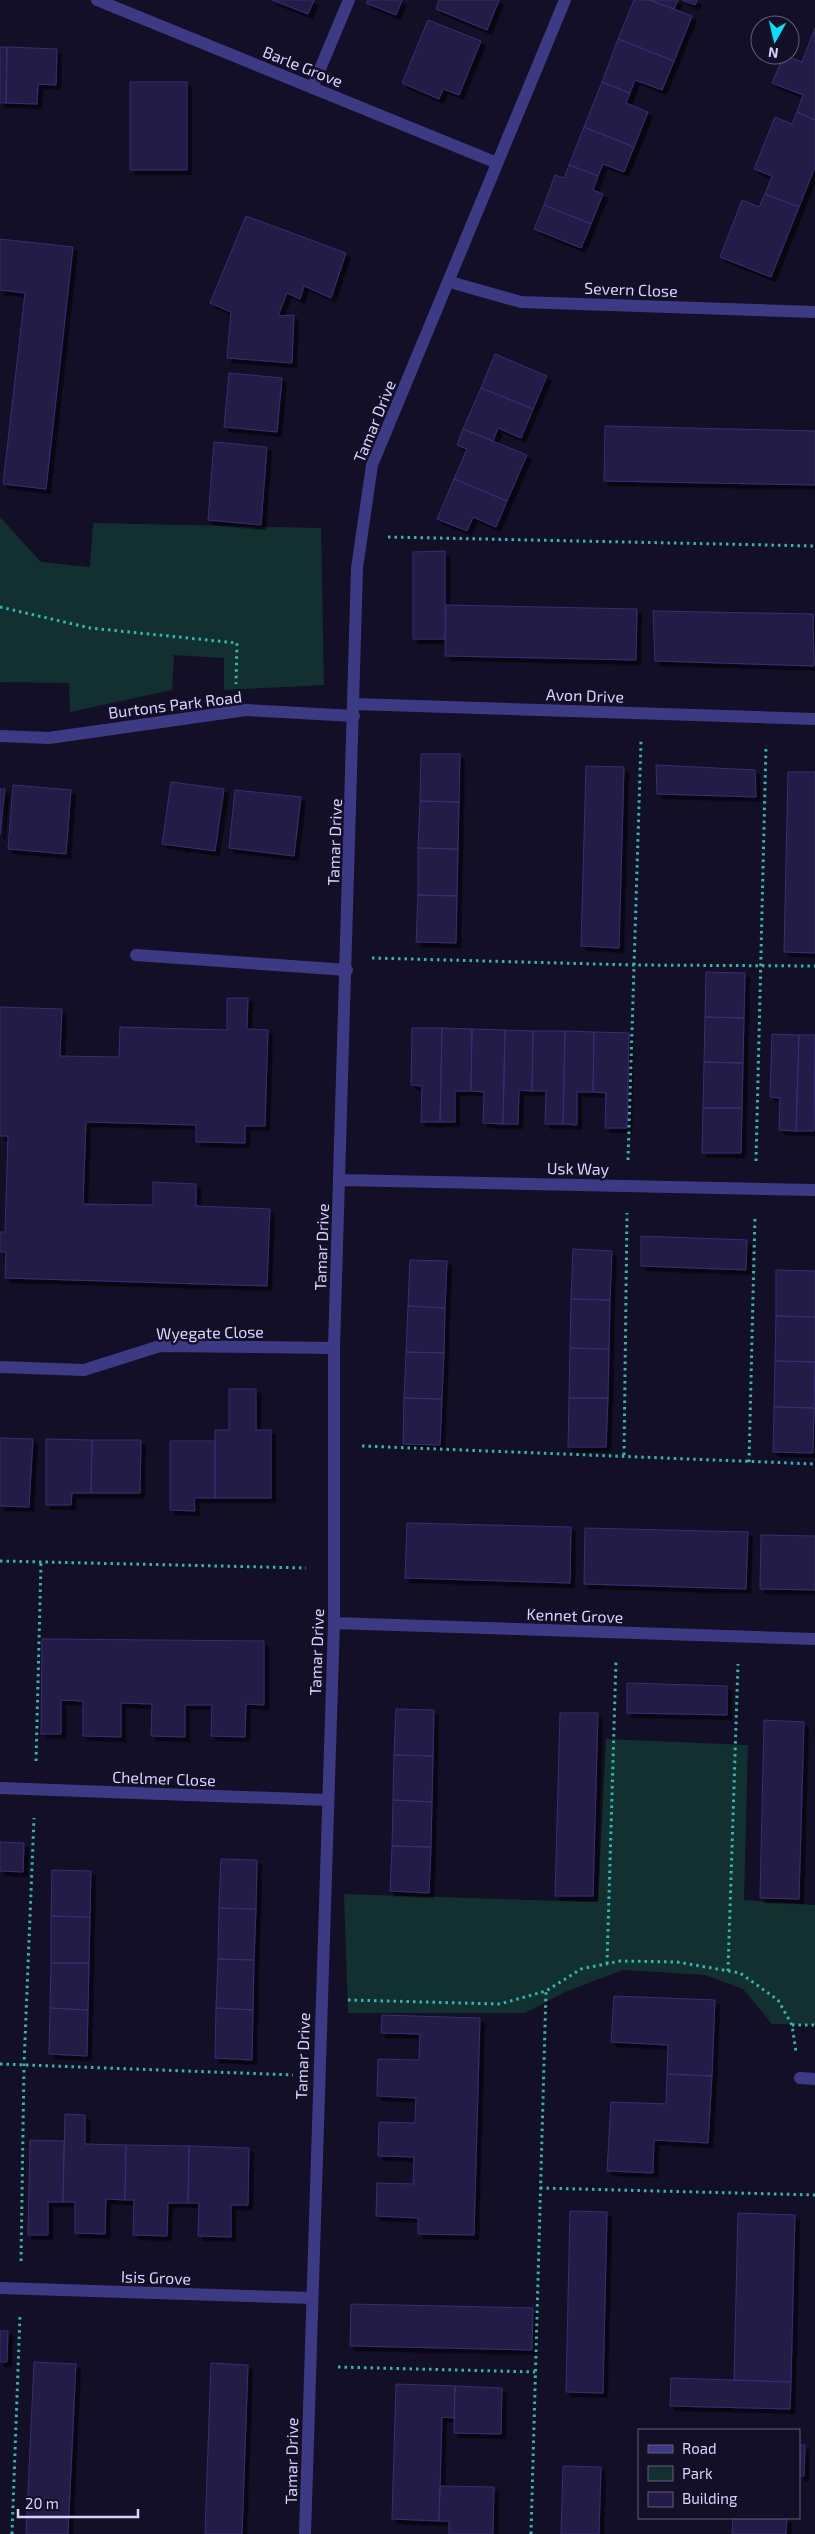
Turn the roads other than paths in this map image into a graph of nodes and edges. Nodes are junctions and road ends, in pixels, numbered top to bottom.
1 (98, 0) edge
2 (348, 0) edge
3 (565, 0) edge
4 (312, 88) junction
5 (497, 163) junction
6 (450, 282) junction
7 (815, 312) edge
8 (354, 710) junction
9 (815, 719) edge
10 (0, 736) edge
11 (136, 955) dead end
12 (347, 964) junction
13 (340, 1180) junction
14 (815, 1190) edge
15 (334, 1348) junction
16 (0, 1367) edge
17 (334, 1623) junction
18 (815, 1639) edge
19 (0, 1788) edge
20 (326, 1800) junction
21 (800, 2078) road end
22 (815, 2079) edge
23 (0, 2288) edge
24 (311, 2298) junction
25 (305, 2534) edge

1 - 4 street, Barle Grove
2 - 4 street
3 - 5 street, Tamar Drive
4 - 5 street, Barle Grove
5 - 6 street, Tamar Drive
6 - 7 street, Severn Close
6 - 8 street, Tamar Drive
8 - 9 street, Avon Drive
8 - 10 street, Burtons Park Road
8 - 12 street, Tamar Drive
11 - 12 street
12 - 13 street, Tamar Drive
13 - 14 street, Usk Way
13 - 15 street, Tamar Drive
15 - 16 street, Wyegate Close
15 - 17 street, Tamar Drive
17 - 18 street, Kennet Grove
17 - 20 street, Tamar Drive
19 - 20 street, Chelmer Close
20 - 24 street, Tamar Drive
21 - 22 street
23 - 24 street, Isis Grove
24 - 25 street, Tamar Drive

